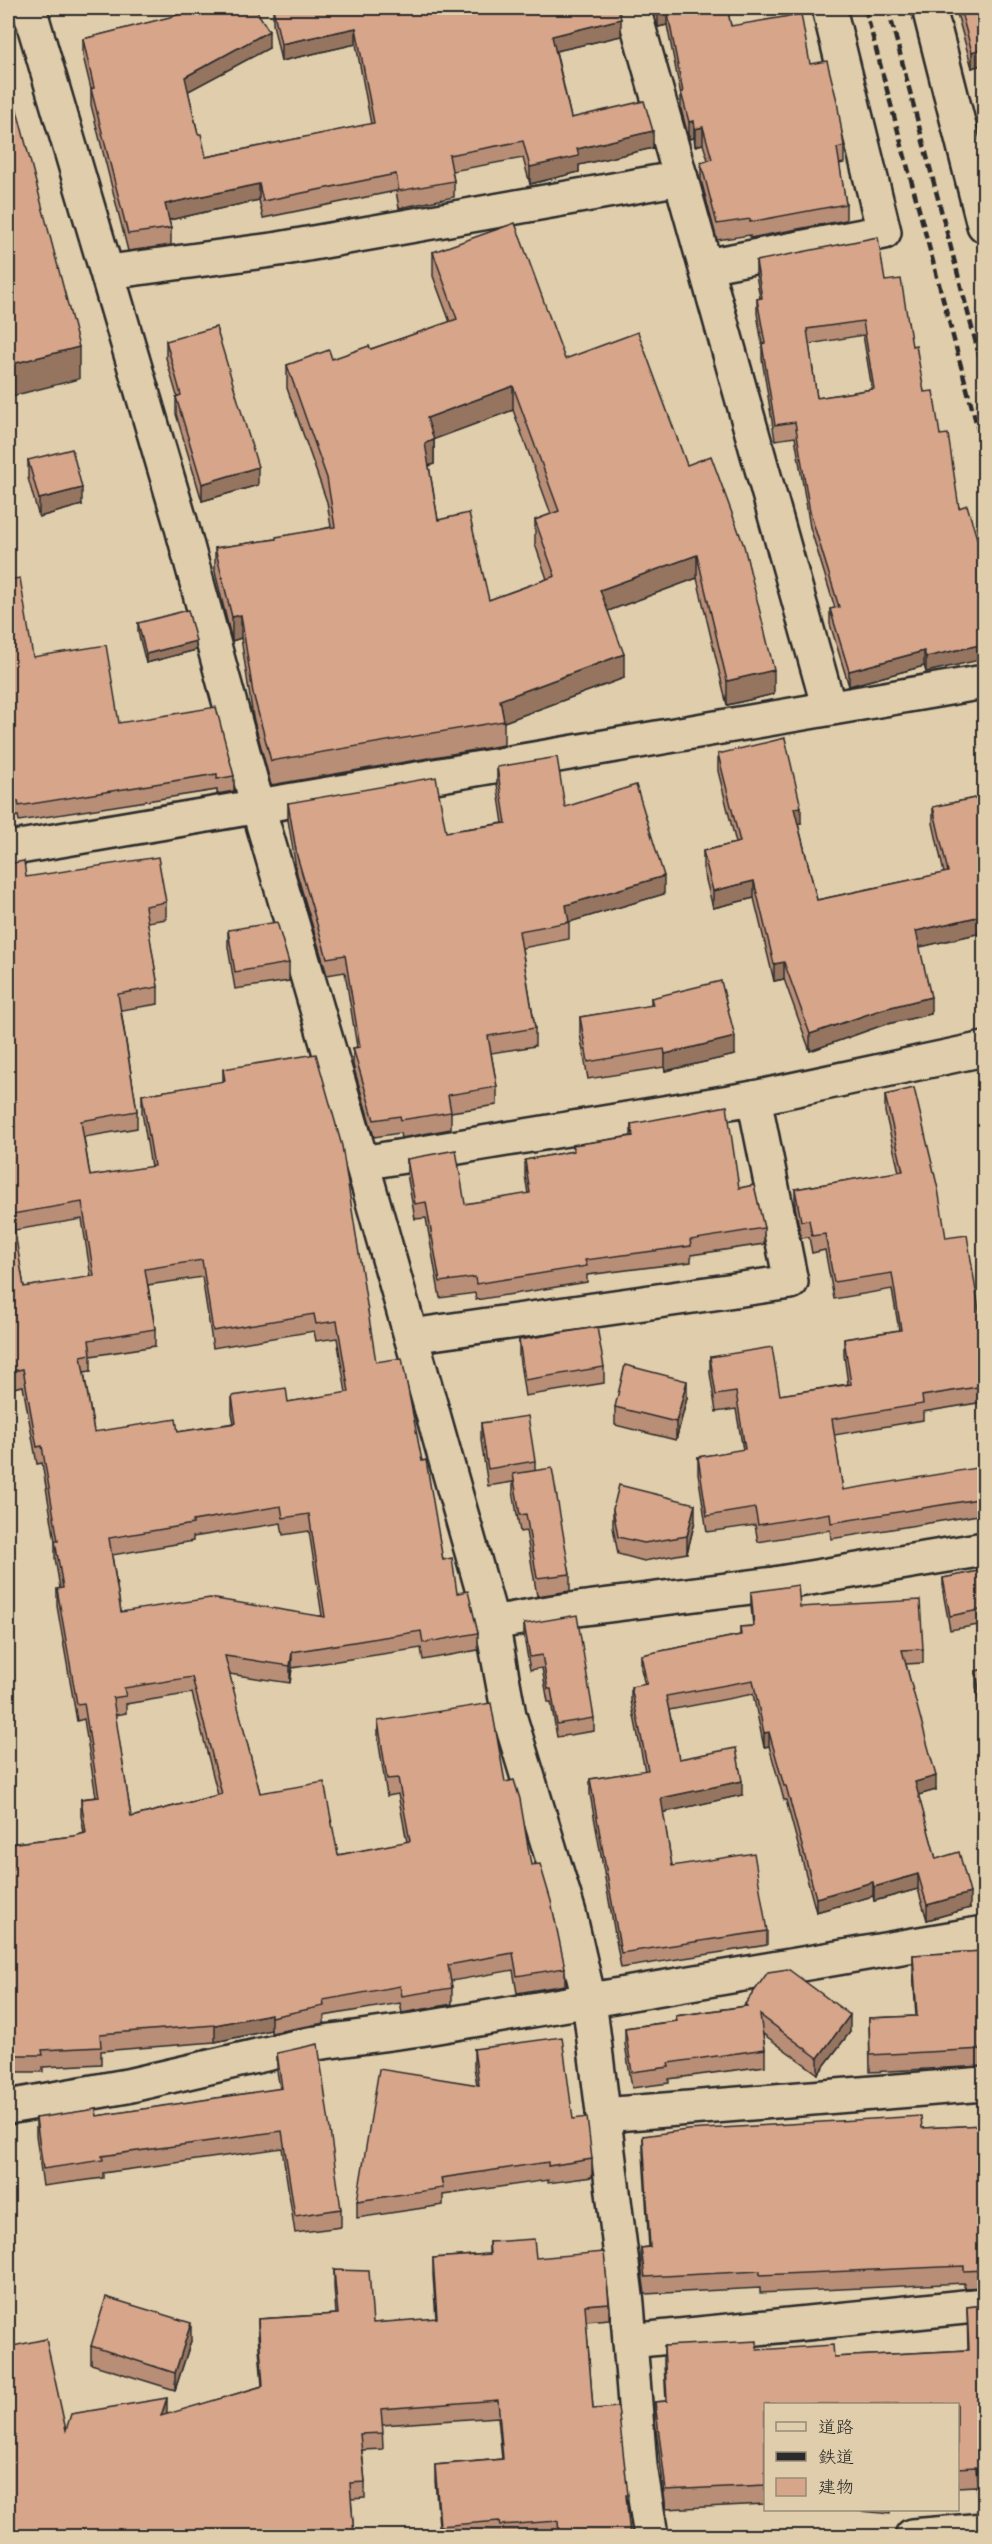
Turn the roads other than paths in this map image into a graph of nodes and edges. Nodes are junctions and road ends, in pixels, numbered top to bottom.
1 (633, 8) edge
2 (829, 8) edge
3 (929, 8) edge
4 (24, 26) edge
5 (681, 178) junction
6 (984, 225) edge
7 (706, 266) junction
8 (109, 272) junction
9 (984, 682) edge
10 (829, 708) junction
11 (258, 807) junction
12 (8, 849) edge
13 (984, 1049) edge
14 (754, 1098) junction
15 (362, 1163) junction
16 (411, 1336) junction
17 (984, 1550) edge
18 (492, 1623) junction
19 (984, 1933) edge
20 (589, 2000) junction
21 (984, 2084) edge
22 (8, 2107) edge
23 (603, 2115) junction
24 (984, 2305) edge
25 (630, 2341) junction
26 (984, 2530) edge
27 (651, 2536) edge
28 (912, 2536) edge

1 - 5 street
2 - 7 street
3 - 6 street
4 - 8 street
5 - 7 street
5 - 8 street
7 - 10 street
8 - 11 street
9 - 10 street
10 - 11 street
11 - 12 street
11 - 15 street
13 - 14 street
14 - 15 street
14 - 16 street
15 - 16 street
16 - 18 street
17 - 18 street
18 - 20 street
19 - 20 street
20 - 22 street
20 - 23 street
21 - 23 street
23 - 25 street
24 - 25 street
25 - 27 street
26 - 28 street

